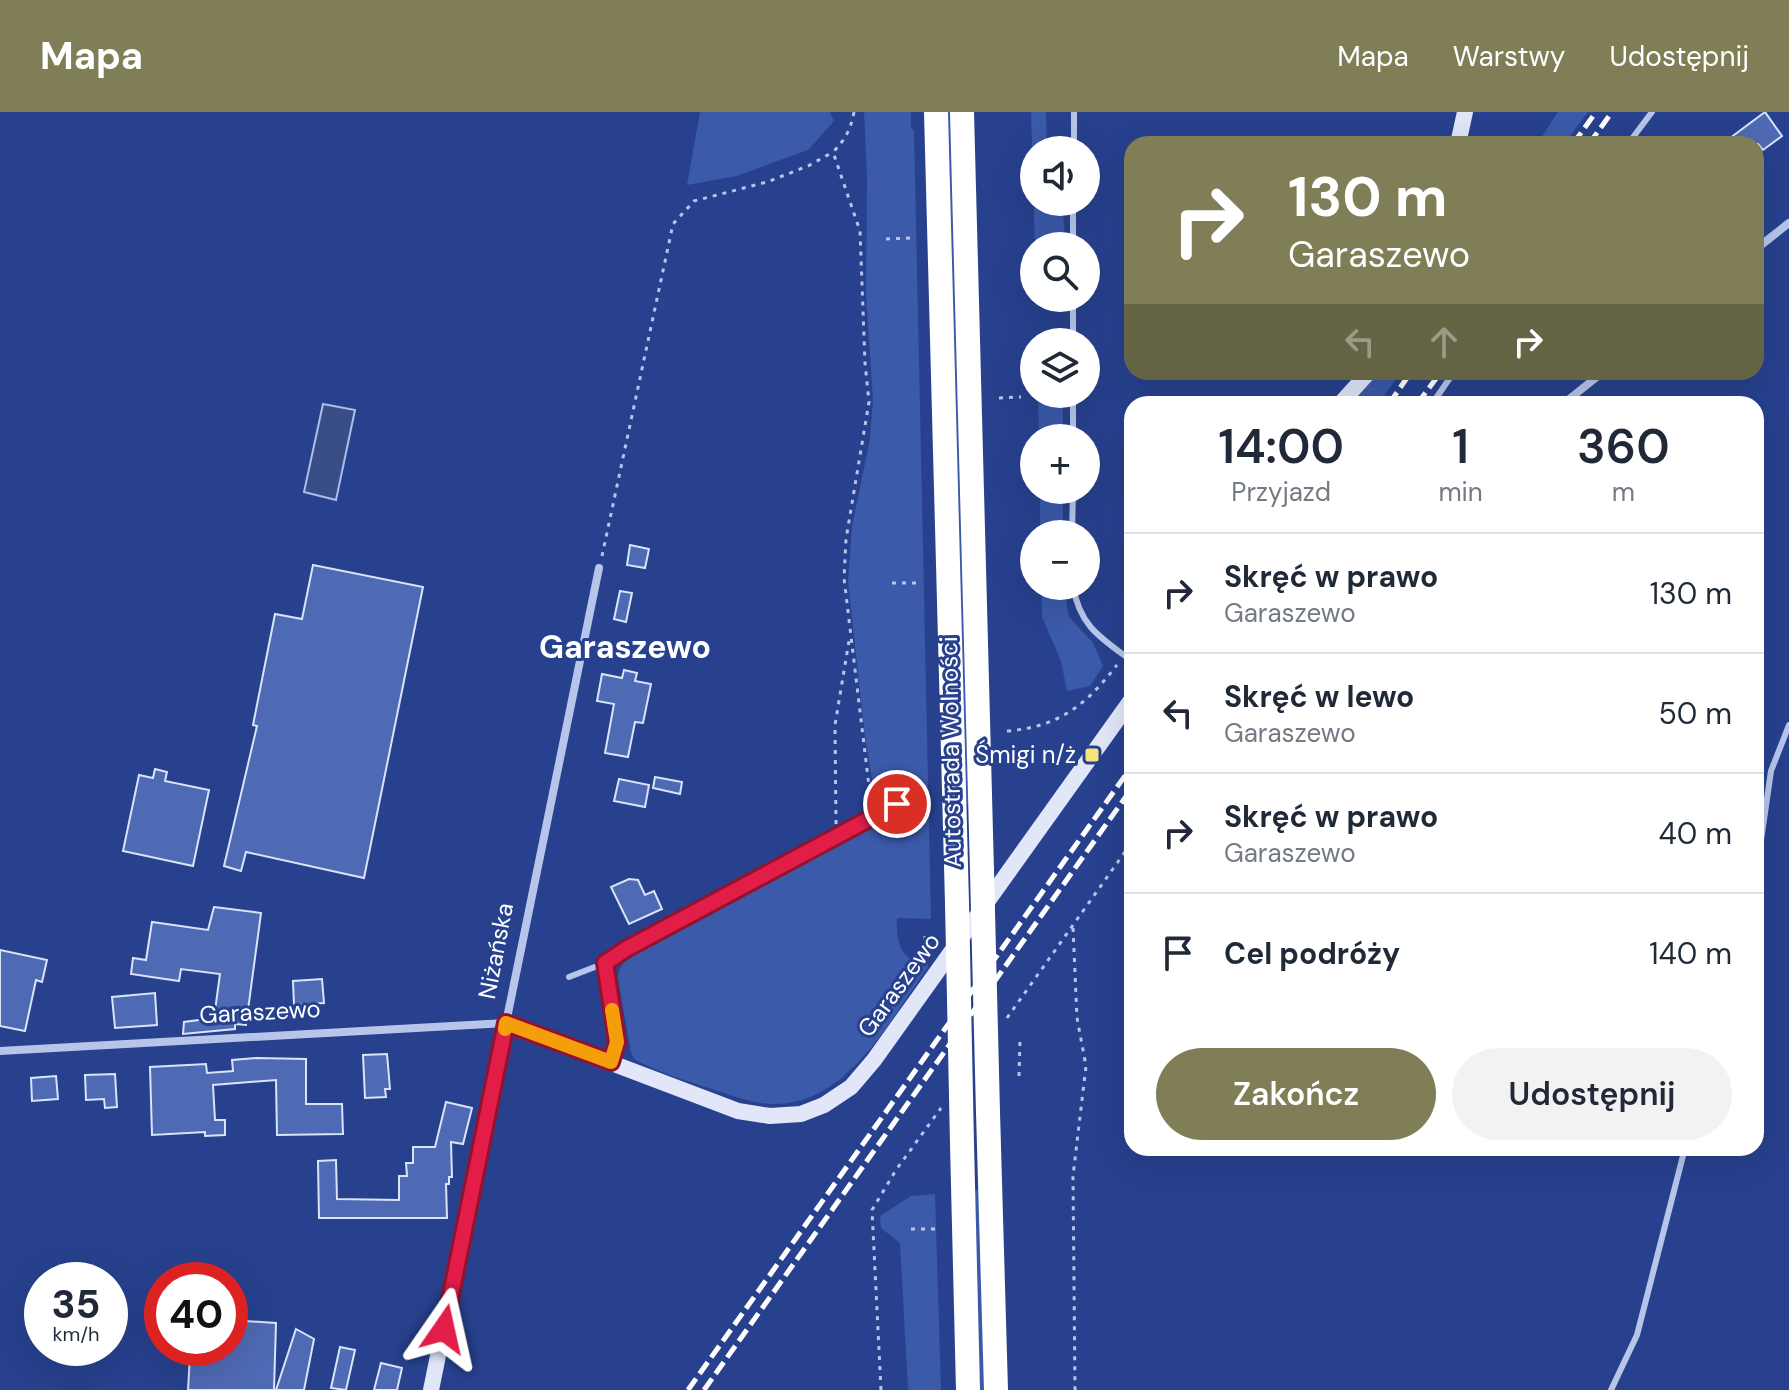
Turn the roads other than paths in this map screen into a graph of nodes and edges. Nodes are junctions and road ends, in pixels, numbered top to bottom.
1 (936, 112) edge
2 (962, 112) edge
3 (1074, 112) edge
4 (1465, 112) edge
5 (1652, 112) edge
6 (1074, 136) edge
7 (1460, 136) edge
8 (1634, 136) edge
9 (1789, 223) edge
10 (1764, 243) edge
11 (1362, 380) edge
12 (1593, 380) edge
13 (1347, 396) edge
14 (1573, 396) edge
15 (599, 568) road end
16 (1076, 600) edge
17 (1124, 655) edge
18 (1124, 710) edge
19 (1789, 725) edge
20 (897, 804) dead end
21 (1764, 820) edge
22 (605, 963) junction
23 (569, 977) dead end
24 (506, 1023) junction
25 (0, 1051) edge
26 (611, 1062) junction
27 (1683, 1156) edge
28 (431, 1390) edge
29 (968, 1390) edge
30 (996, 1390) edge
31 (1611, 1390) edge

1 - 29 highway, Autostrada Wolności, bridge
2 - 30 highway, Autostrada Wolności, bridge
3 - 6 lane
4 - 7 street
5 - 8 lane
9 - 10 street
11 - 13 street
12 - 14 street
15 - 24 street, Niżańska
16 - 17 lane
18 - 26 street, Garaszewo
19 - 21 lane
20 - 22 street
22 - 23 lane
22 - 26 street
24 - 25 street, Garaszewo
24 - 26 street, Garaszewo
24 - 28 street, Niżańska
27 - 31 lane

